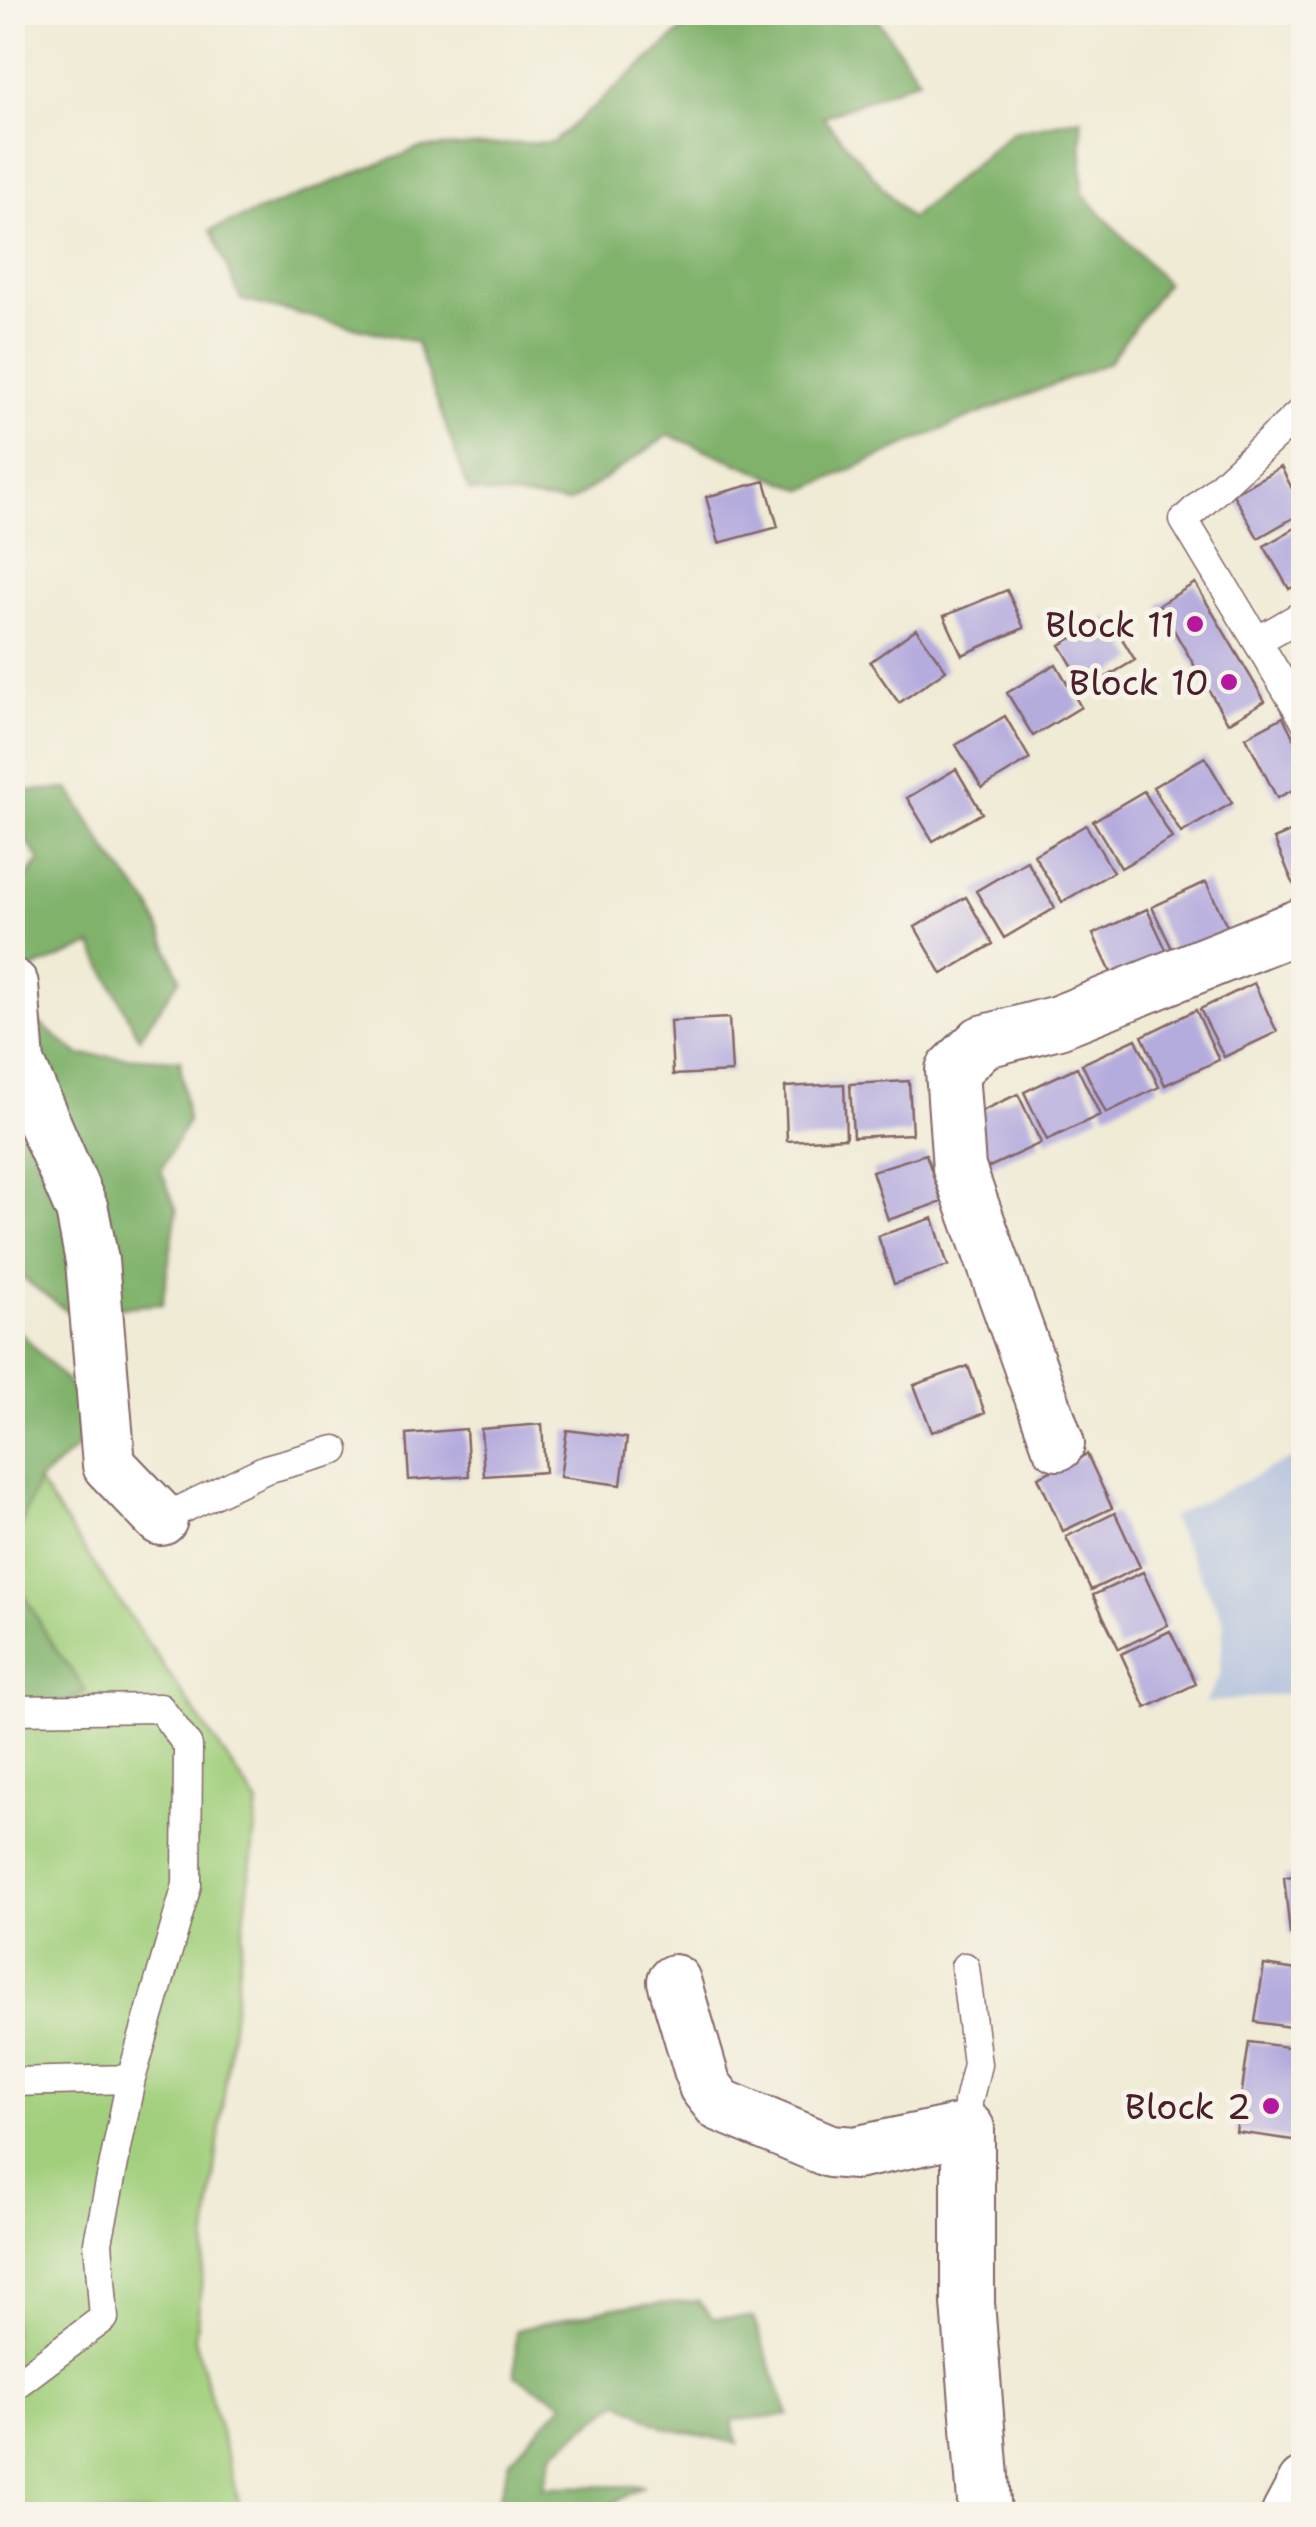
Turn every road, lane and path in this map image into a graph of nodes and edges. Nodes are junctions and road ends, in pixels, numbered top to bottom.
1 (1304, 409) edge
2 (1304, 614) edge
3 (1257, 641) junction
4 (1304, 719) edge
5 (1304, 924) edge
6 (12, 985) edge
7 (1058, 1444) dead end
8 (335, 1450) dead end
9 (163, 1529) joint
10 (12, 1710) edge
11 (965, 1967) dead end
12 (674, 1981) dead end
13 (131, 2079) junction
14 (12, 2082) edge
15 (968, 2128) junction
16 (12, 2388) edge
17 (1304, 2484) edge
18 (986, 2514) edge
19 (1288, 2514) edge

1 - 3 lane
2 - 3 lane
3 - 4 lane
5 - 7 street
6 - 9 street
8 - 9 lane
10 - 13 lane
11 - 15 lane
12 - 15 street
13 - 14 lane
13 - 16 lane
15 - 18 street
17 - 19 street

